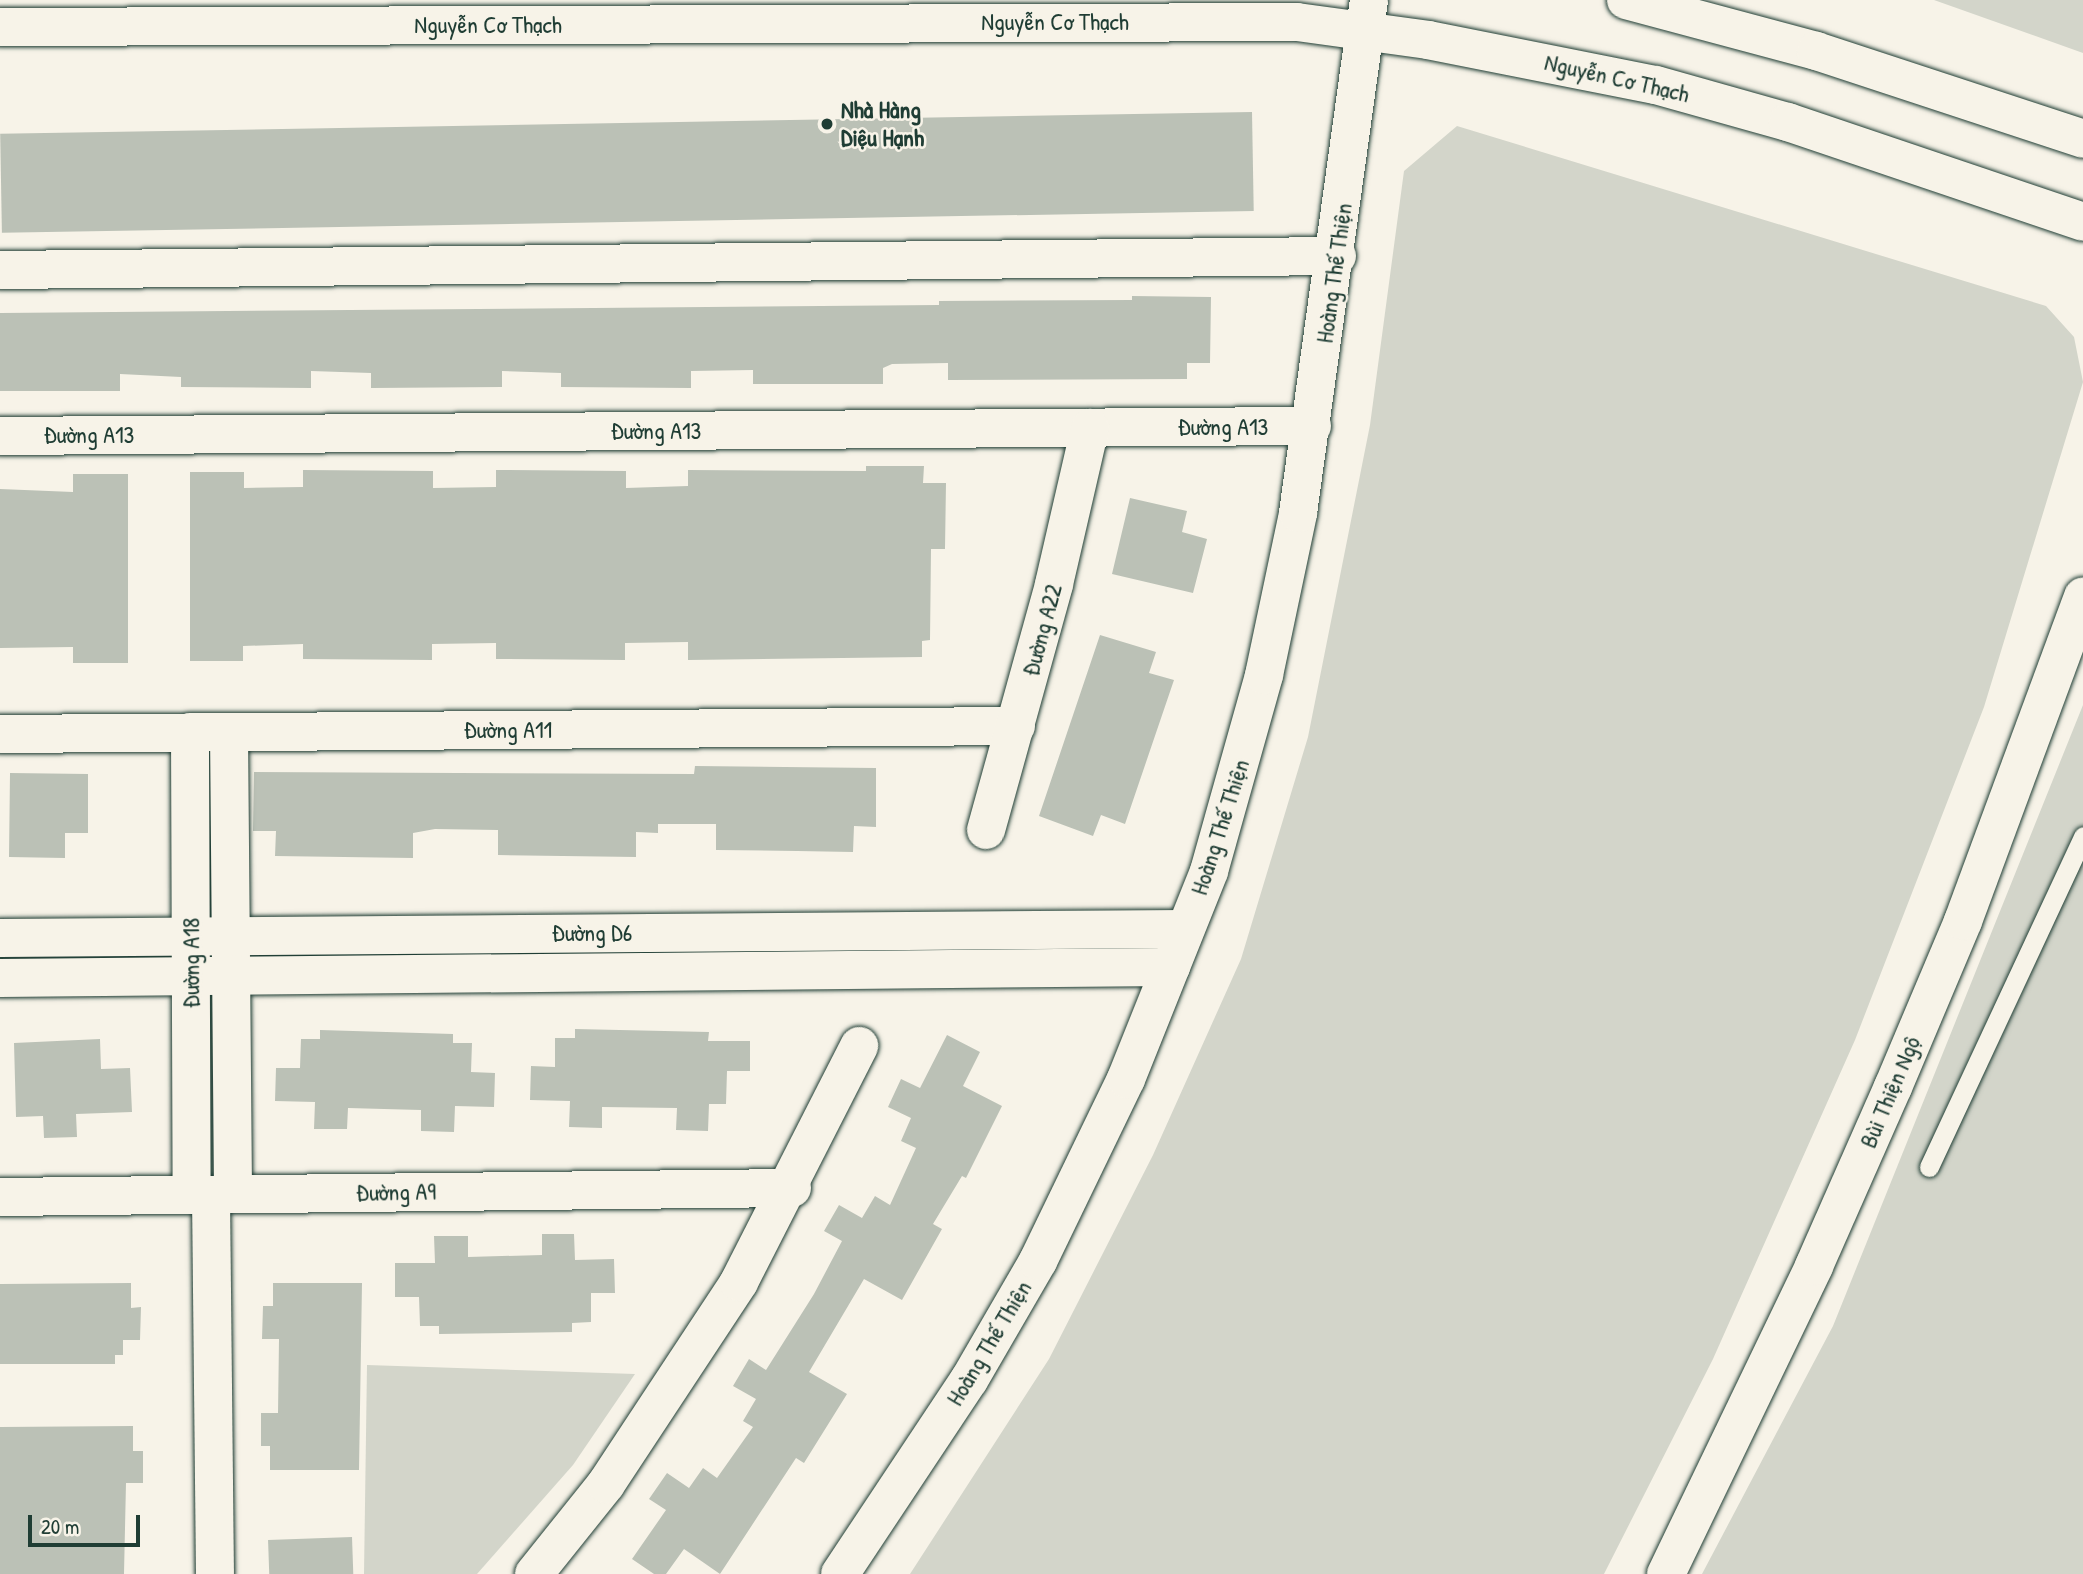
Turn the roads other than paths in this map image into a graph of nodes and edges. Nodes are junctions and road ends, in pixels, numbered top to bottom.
1 (1626, 0) edge
2 (831, 11) edge
3 (1367, 15) edge
4 (0, 27) edge
5 (2083, 139) edge
6 (2083, 222) edge
7 (1337, 256) junction
8 (0, 270) edge
9 (1312, 426) junction
10 (1090, 428) junction
11 (0, 436) edge
12 (2083, 596) edge
13 (1016, 726) junction
14 (190, 732) junction
15 (229, 732) junction
16 (0, 734) edge
17 (986, 831) dead end
18 (2083, 836) edge
19 (1185, 929) junction
20 (191, 936) junction
21 (231, 936) junction
22 (0, 938) edge
23 (1171, 967) junction
24 (191, 976) junction
25 (231, 976) junction
26 (0, 978) edge
27 (859, 1046) dead end
28 (1930, 1167) dead end
29 (792, 1188) junction
30 (212, 1194) junction
31 (0, 1197) edge
32 (550, 1569) edge
33 (215, 1574) edge
34 (840, 1574) edge
35 (1666, 1574) edge

1 - 5 street
2 - 3 street, Nguyễn Cơ Thạch
2 - 4 street, Nguyễn Cơ Thạch
3 - 6 street, Nguyễn Cơ Thạch
3 - 7 street, Hoàng Thế Thiện
7 - 8 street
7 - 9 street, Hoàng Thế Thiện
9 - 10 street, Đường A13
9 - 19 street, Hoàng Thế Thiện
10 - 11 street, Đường A13
10 - 13 street, Đường A22
12 - 35 street, Bùi Thiện Ngộ
13 - 15 street, Đường A11
13 - 17 street, Đường A22
14 - 15 street, Đường A11
14 - 16 street, Đường A11
14 - 20 street, Đường A18
15 - 21 street, Đường A18
18 - 28 lane
19 - 21 street, Đường D6
19 - 23 street, Hoàng Thế Thiện
20 - 21 street, Đường D6
20 - 22 street, Đường D6
20 - 24 street, Đường A18
21 - 25 street, Đường A18
23 - 25 street, Đường D6
23 - 34 street, Hoàng Thế Thiện
24 - 25 street, Đường D6
24 - 26 street, Đường D6
24 - 30 street, Đường A18
25 - 30 street, Đường A18
27 - 29 street
29 - 30 street, Đường A9
29 - 32 street
30 - 31 street, Đường A9
30 - 33 street, Đường A18

